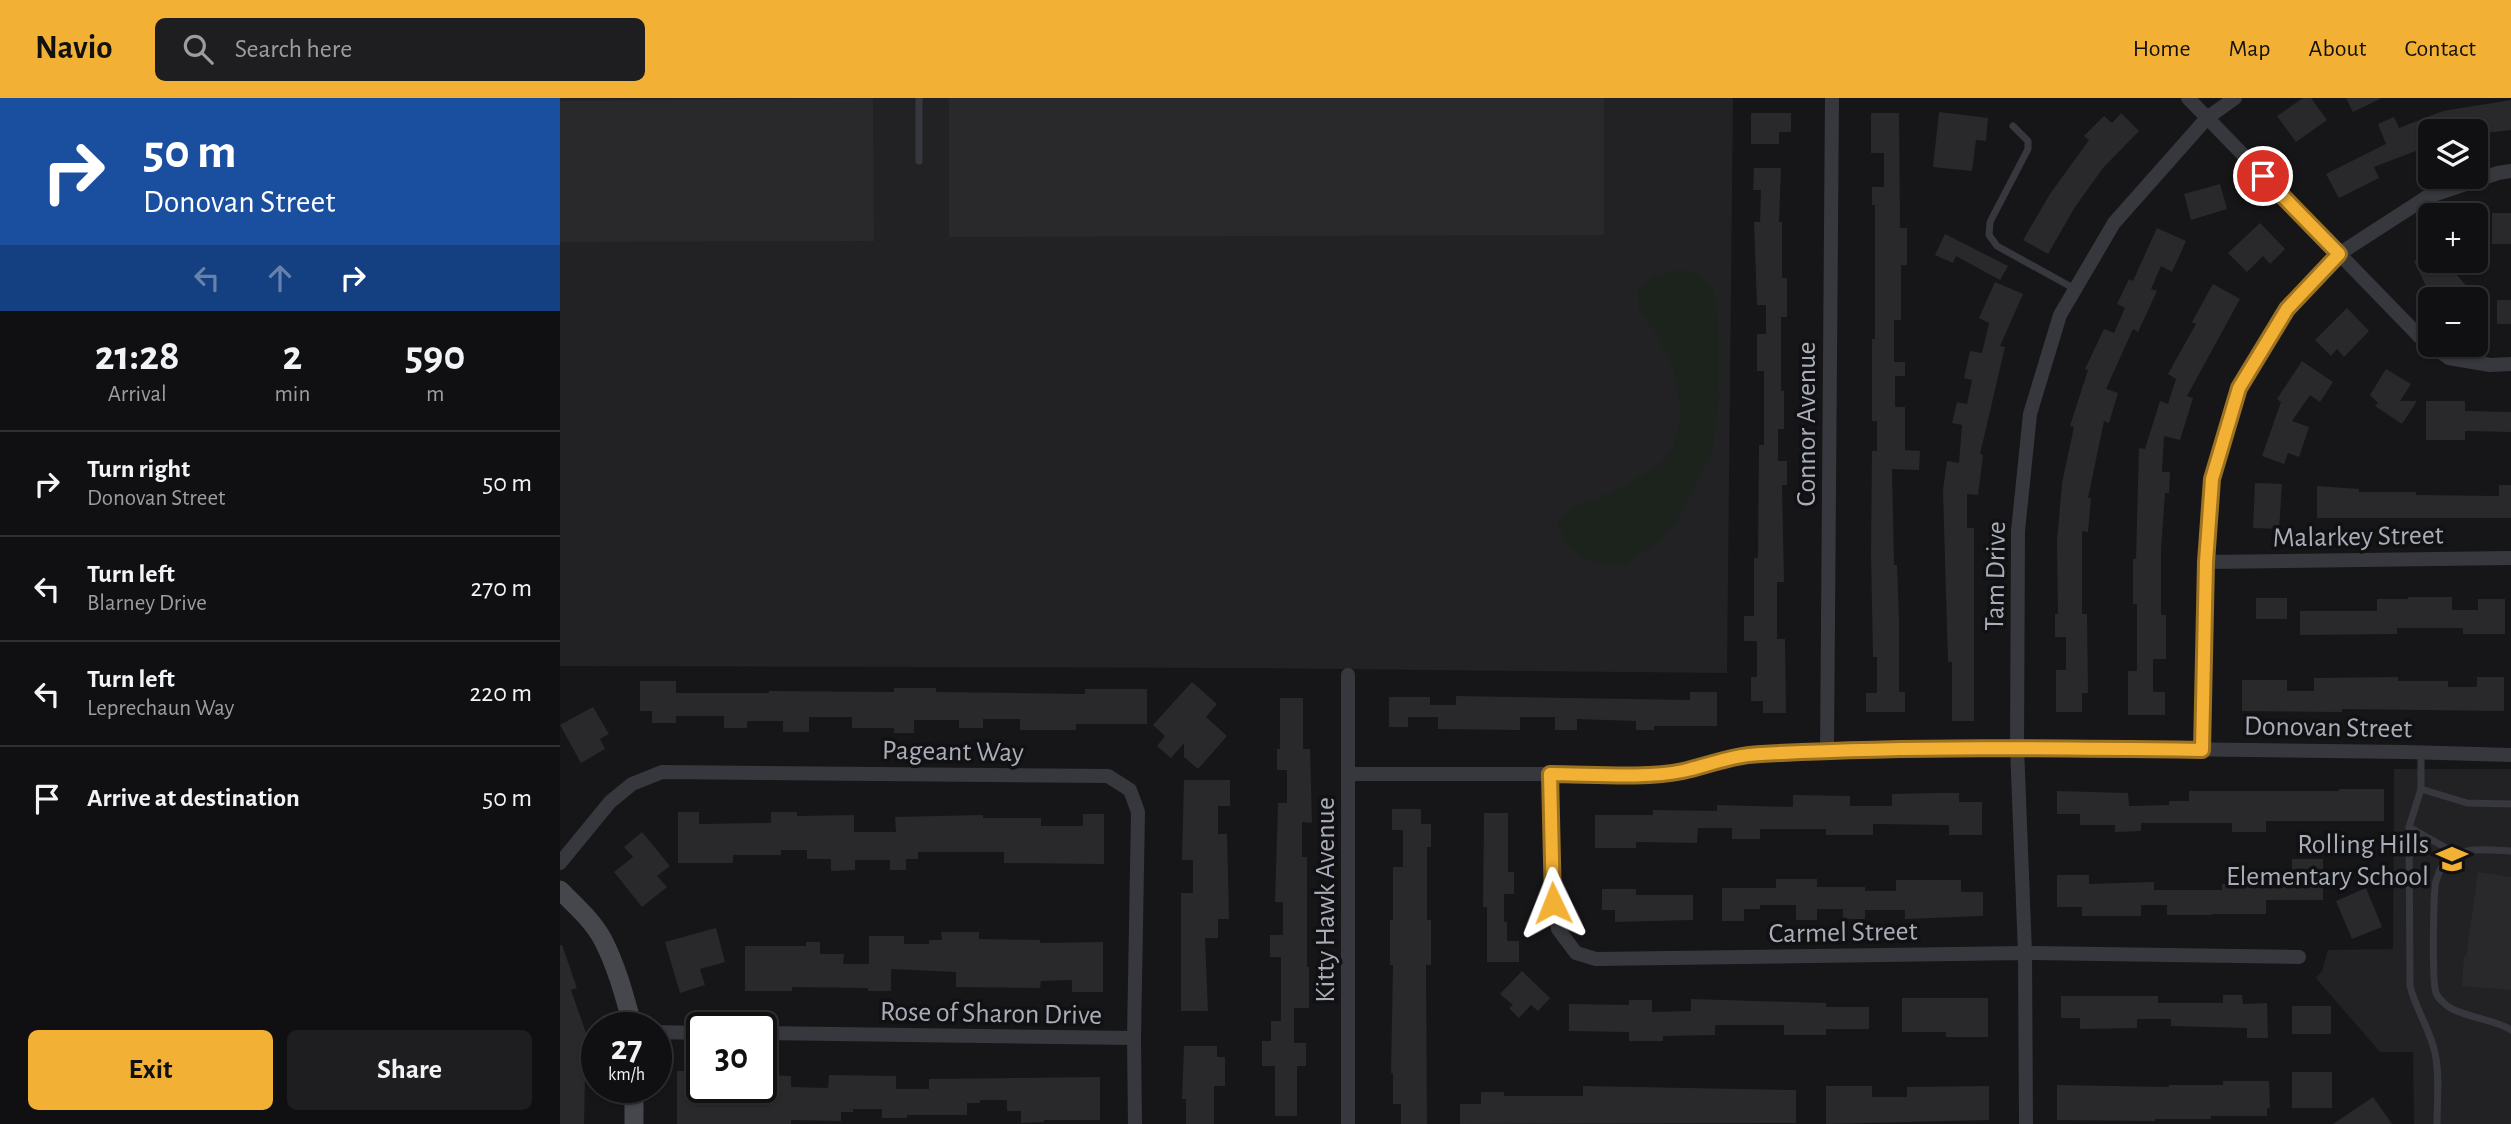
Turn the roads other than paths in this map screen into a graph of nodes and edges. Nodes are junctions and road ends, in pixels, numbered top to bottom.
1 (919, 98) edge
2 (1832, 98) edge
3 (2188, 98) edge
4 (2235, 98) edge
5 (2207, 118) junction
6 (2013, 126) dead end
7 (919, 161) dead end
8 (2511, 171) edge
9 (2339, 254) junction
10 (2075, 289) junction
11 (2511, 364) edge
12 (2511, 558) edge
13 (2206, 562) junction
14 (1348, 675) dead end
15 (2017, 747) junction
16 (2202, 750) junction
17 (1827, 751) junction
18 (2421, 752) junction
19 (2511, 755) edge
20 (1348, 774) junction
21 (1550, 774) junction
22 (2421, 789) junction
23 (2511, 804) edge
24 (2409, 827) junction
25 (2511, 851) edge
26 (2455, 853) junction
27 (560, 863) edge
28 (560, 890) edge
29 (2025, 953) junction
30 (2298, 957) dead end
31 (629, 1012) edge
32 (2511, 1030) edge
33 (777, 1033) edge
34 (1134, 1038) junction
35 (634, 1103) edge
36 (634, 1124) edge
37 (1135, 1124) edge
38 (1348, 1124) edge
39 (2026, 1124) edge
40 (2437, 1124) edge

1 - 7 lane
2 - 17 street, Connor Avenue
3 - 5 street
4 - 5 street, Tam Drive
5 - 9 street
5 - 10 street, Tam Drive
6 - 10 lane
8 - 9 street
9 - 11 street
9 - 13 street
10 - 15 street, Tam Drive
12 - 13 street, Malarkey Street
13 - 16 street
14 - 20 street, Kitty Hawk Avenue
15 - 16 street, Donovan Street
15 - 17 street, Donovan Street
15 - 29 street, Tam Drive
16 - 18 street, Donovan Street
17 - 21 street, Donovan Street
18 - 19 street, Donovan Street
18 - 22 lane
20 - 21 street, Donovan Street
20 - 38 street, Kitty Hawk Avenue
21 - 29 street, Carmel Street
22 - 23 lane
22 - 24 lane
24 - 26 lane
24 - 40 lane
25 - 26 lane
26 - 32 lane
27 - 34 street, Pageant Way
28 - 31 street
29 - 30 street, Carmel Street
29 - 39 street, Tam Drive
33 - 34 street, Rose of Sharon Drive
34 - 37 street, Rose of Sharon Drive
35 - 36 street

